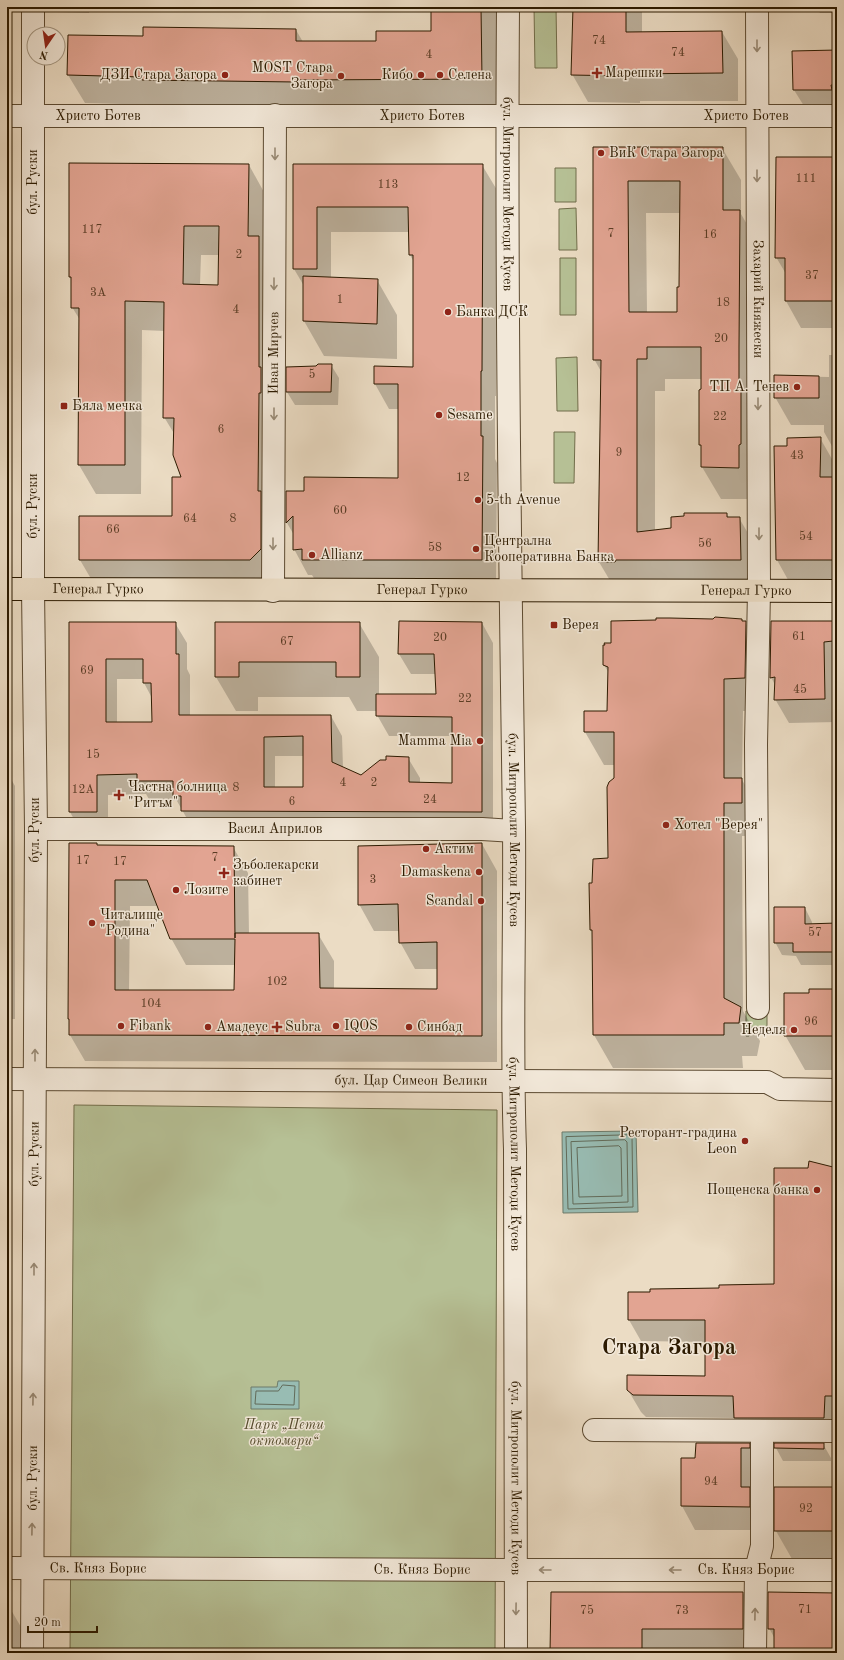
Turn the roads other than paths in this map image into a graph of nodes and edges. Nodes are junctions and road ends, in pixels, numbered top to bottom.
1 (33, 7) edge
2 (508, 7) edge
3 (758, 7) edge
4 (275, 115) junction
5 (7, 116) edge
6 (34, 116) junction
7 (507, 116) junction
8 (757, 116) junction
9 (837, 116) edge
10 (7, 589) edge
11 (33, 589) junction
12 (273, 590) junction
13 (510, 591) junction
14 (759, 591) junction
15 (837, 591) edge
16 (36, 829) junction
17 (514, 831) junction
18 (758, 1008) dead end
19 (7, 1080) edge
20 (35, 1080) junction
21 (514, 1081) junction
22 (837, 1090) edge
23 (594, 1430) dead end
24 (762, 1431) junction
25 (837, 1431) edge
26 (7, 1568) edge
27 (32, 1568) junction
28 (516, 1570) junction
29 (756, 1570) junction
30 (837, 1570) edge
31 (32, 1653) edge
32 (516, 1653) edge
33 (755, 1653) edge

1 - 6 street, бул. Руски
2 - 7 street, бул. Митрополит Методи Кусев
3 -> 8 street, Захарий Княжески
4 - 6 street, Христо Ботев
4 - 7 street, Христо Ботев
4 -> 12 street, Иван Мирчев
5 - 6 street, Христо Ботев
6 - 11 street, бул. Руски
7 - 8 street, Христо Ботев
7 - 13 street, бул. Митрополит Методи Кусев
8 - 9 street, Христо Ботев
8 -> 14 street, Захарий Княжески
10 - 11 main road, Генерал Гурко
11 - 12 main road, Генерал Гурко
11 - 16 street, бул. Руски
12 - 13 main road, Генерал Гурко
13 - 14 main road, Генерал Гурко
13 - 17 street, бул. Митрополит Методи Кусев
14 - 15 main road, Генерал Гурко
14 - 18 street, Захарий Княжески
16 - 17 street, Васил Априлов
20 -> 16 street, бул. Руски
17 - 21 street, бул. Митрополит Методи Кусев
19 - 20 street, бул. Цар Симеон Велики
20 - 21 street, бул. Цар Симеон Велики
27 -> 20 street, бул. Руски
21 - 22 street, бул. Цар Симеон Велики
21 - 28 street, бул. Митрополит Методи Кусев
23 - 24 street
24 - 25 street
24 - 29 street
26 - 27 street, Св. Княз Борис
27 - 28 street, Св. Княз Борис
27 - 31 street, бул. Руски
29 -> 28 street, Св. Княз Борис
28 -> 32 street, бул. Митрополит Методи Кусев
29 - 30 street, Св. Княз Борис
33 -> 29 street

